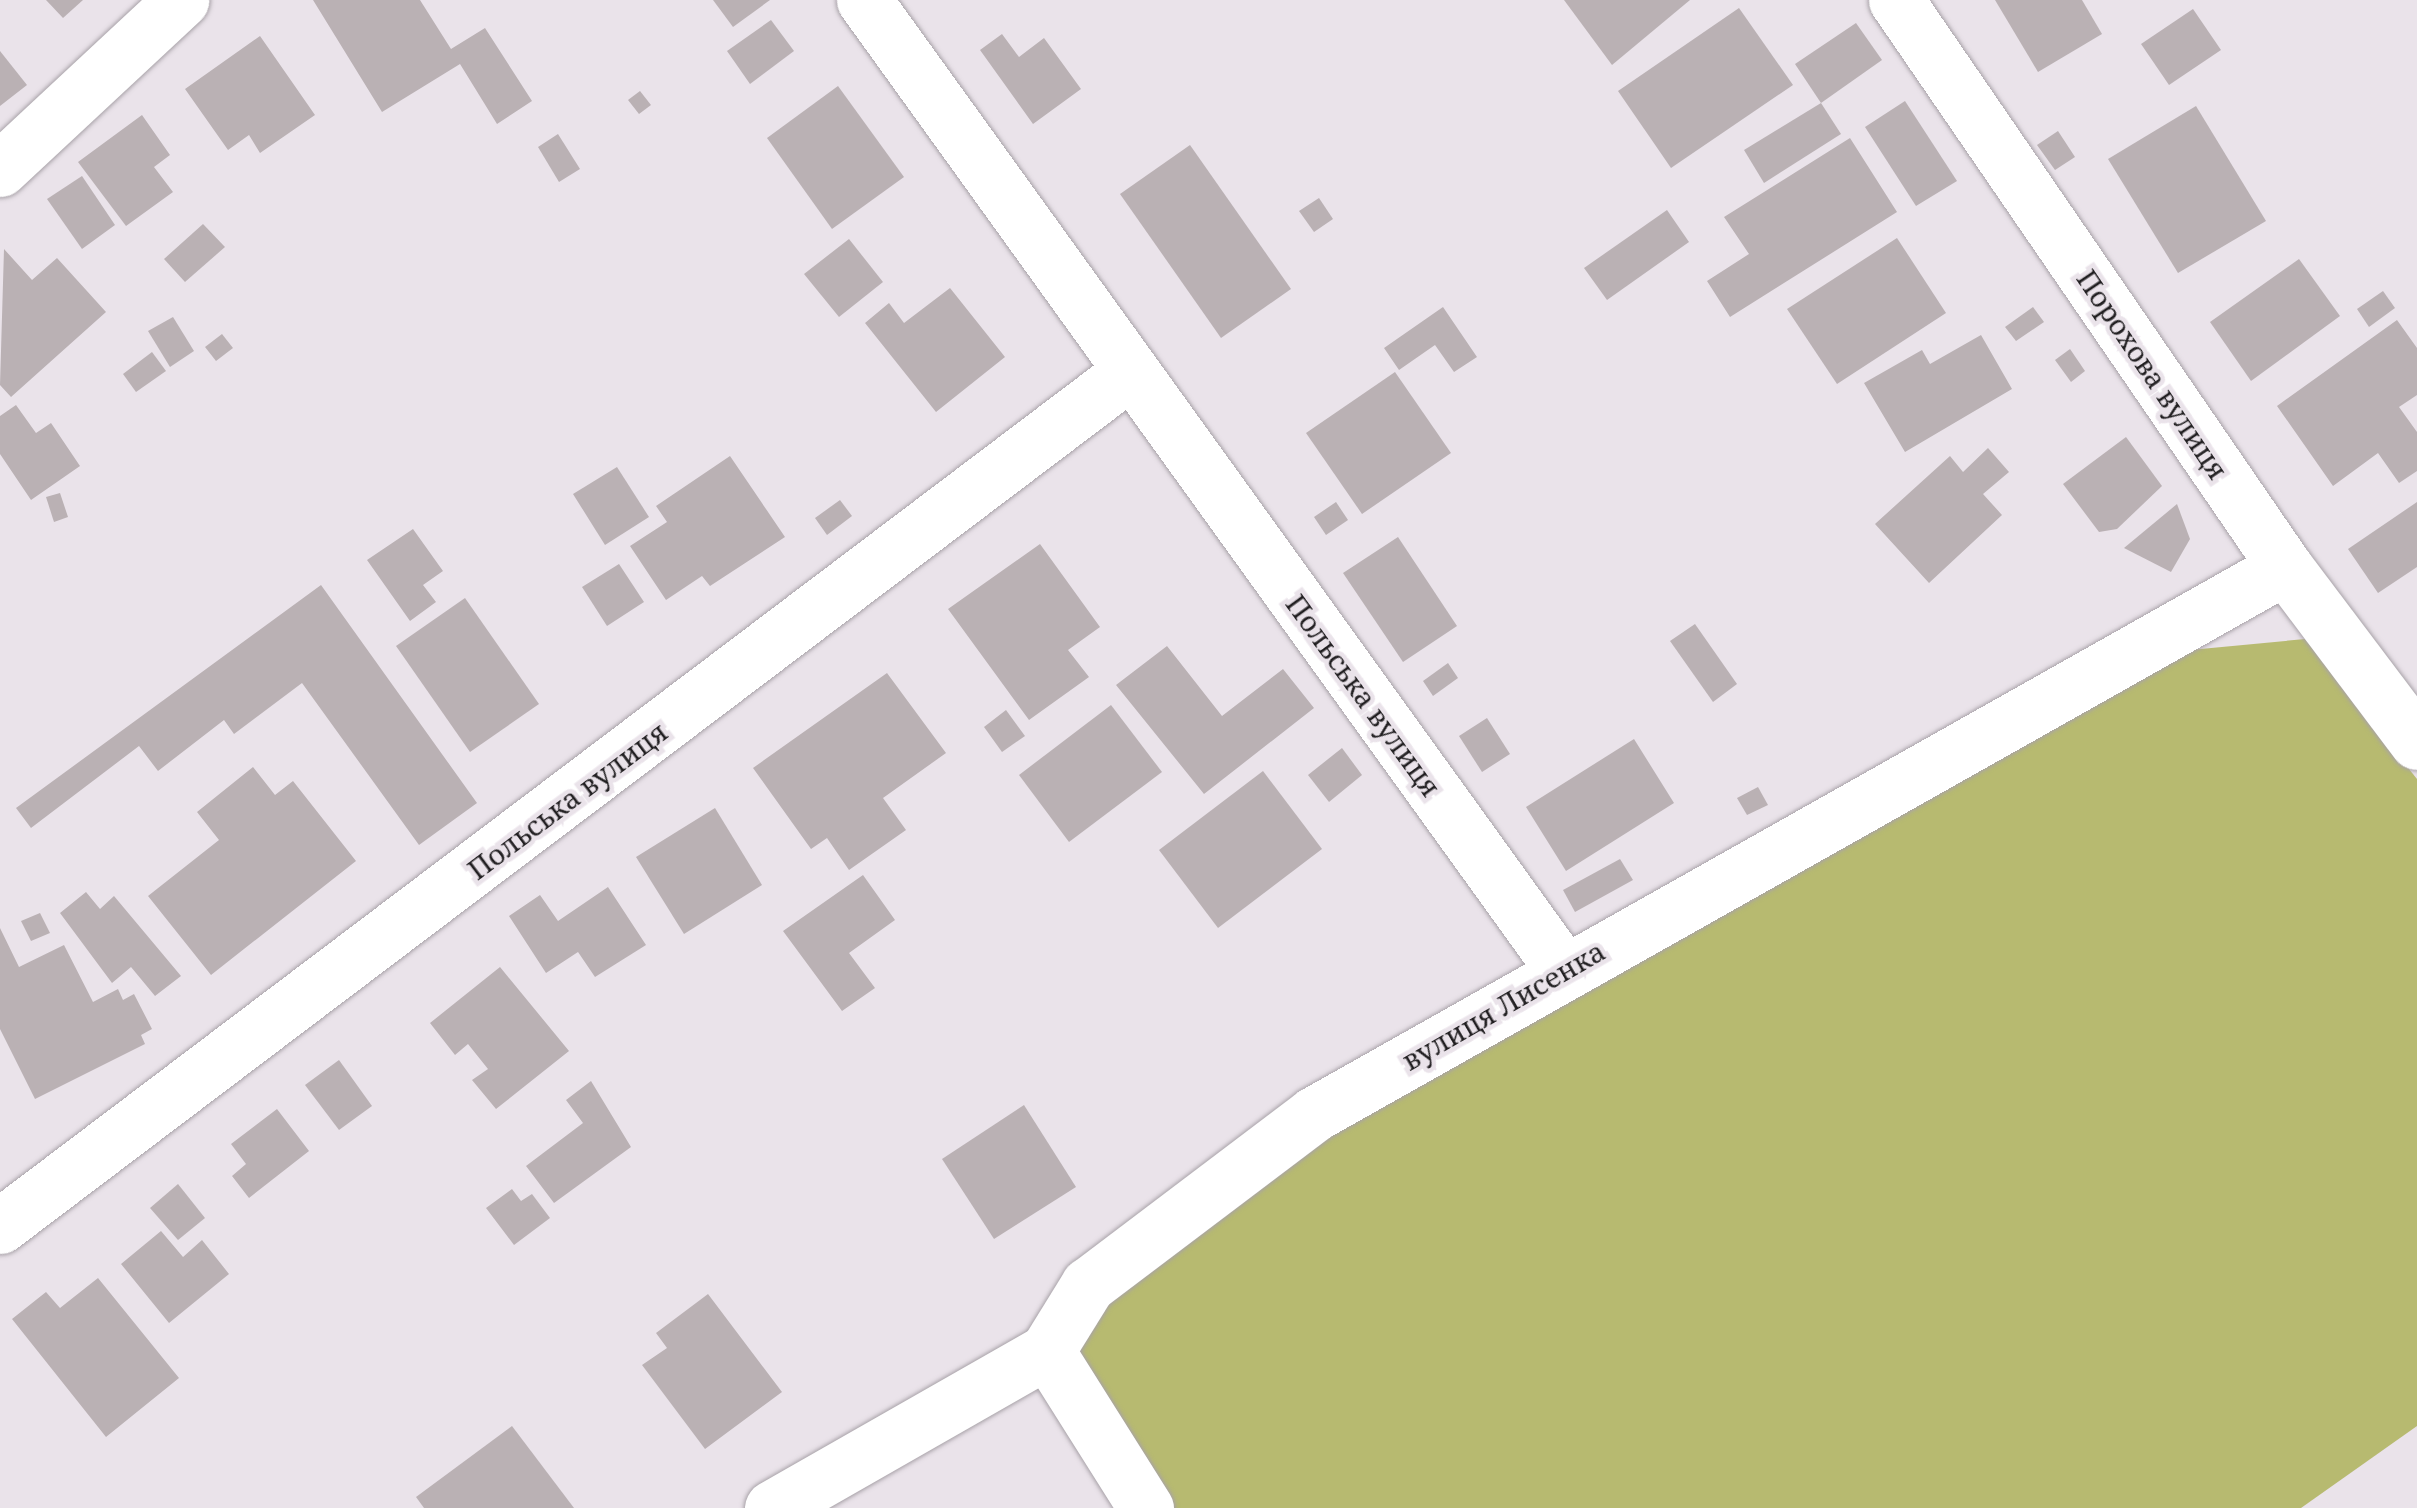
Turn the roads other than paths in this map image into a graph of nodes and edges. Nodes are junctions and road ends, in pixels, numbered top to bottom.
1 (181, 0) edge
2 (864, 0) edge
3 (1896, 0) edge
4 (0, 169) edge
5 (1130, 371) junction
6 (2285, 568) junction
7 (2417, 742) edge
8 (1562, 970) junction
9 (0, 1226) edge
10 (1047, 1351) junction
11 (772, 1508) edge
12 (1146, 1508) edge

1 - 4 street
2 - 5 street, Польська вулиця
3 - 6 street, Порохова вулиця
5 - 8 street, Польська вулиця
5 - 9 street, Польська вулиця
6 - 7 street, Порохова вулиця
6 - 8 street, вулиця Лисенка
8 - 10 street, вулиця Лисенка
10 - 11 street, вулиця Лисенка
10 - 12 street

